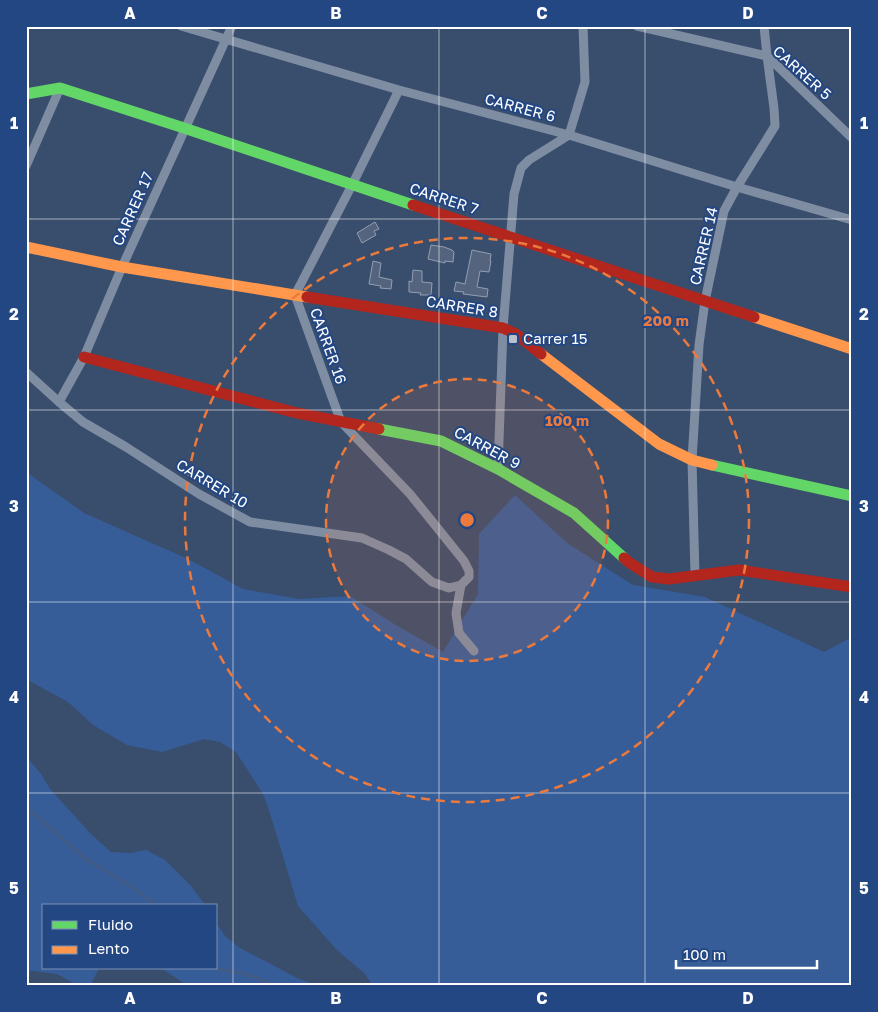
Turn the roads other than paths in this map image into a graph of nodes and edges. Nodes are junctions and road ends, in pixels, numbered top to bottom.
1 (181, 26) edge
2 (232, 26) edge
3 (583, 26) edge
4 (637, 26) edge
5 (764, 26) edge
6 (226, 40) junction
7 (766, 56) junction
8 (60, 88) junction
9 (399, 90) junction
10 (26, 94) edge
11 (184, 128) junction
12 (569, 135) junction
13 (852, 138) edge
14 (26, 166) edge
15 (352, 185) junction
16 (737, 186) junction
17 (852, 220) edge
18 (511, 237) junction
19 (26, 248) edge
20 (122, 267) junction
21 (295, 294) junction
22 (705, 301) junction
23 (503, 328) junction
24 (852, 349) edge
25 (84, 357) junction
26 (26, 372) edge
27 (59, 402) junction
28 (341, 422) junction
29 (692, 460) junction
30 (498, 469) junction
31 (852, 496) edge
32 (695, 575) junction
33 (461, 585) junction
34 (852, 587) edge
35 (474, 651) dead end

1 - 6 street, CARRER 6
2 - 6 street, CARRER 17
3 - 12 street
4 - 7 street, CARRER 5
5 - 7 street, CARRER 14
6 - 9 street, CARRER 6
6 - 11 street, CARRER 17
7 - 13 street, CARRER 5
7 - 16 street, CARRER 14
8 - 10 street, CARRER 7
8 - 11 street, CARRER 7
8 - 14 street
9 - 12 street, CARRER 6
9 - 15 street, CARRER 16
11 - 15 street, CARRER 7
11 - 20 street, CARRER 17
12 - 16 street, CARRER 6
12 - 18 street
15 - 18 street, CARRER 7
15 - 21 street, CARRER 16
16 - 17 street, CARRER 6
16 - 22 street, CARRER 14
18 - 22 street, CARRER 7
18 - 23 street
19 - 20 street, CARRER 8
20 - 21 street, CARRER 8
20 - 25 street, CARRER 17
21 - 23 street, CARRER 8
21 - 28 street, CARRER 16
22 - 24 street, CARRER 7
22 - 29 street, CARRER 14
23 - 29 street, CARRER 8
23 - 30 street
25 - 27 street, CARRER 17
25 - 28 street, CARRER 9
26 - 27 street, CARRER 10
27 - 33 street, CARRER 10
28 - 30 street, CARRER 9
28 - 33 street, CARRER 16
29 - 31 street, CARRER 8
29 - 32 street, CARRER 14
30 - 32 street, CARRER 9
32 - 34 street, CARRER 9
33 - 35 street

